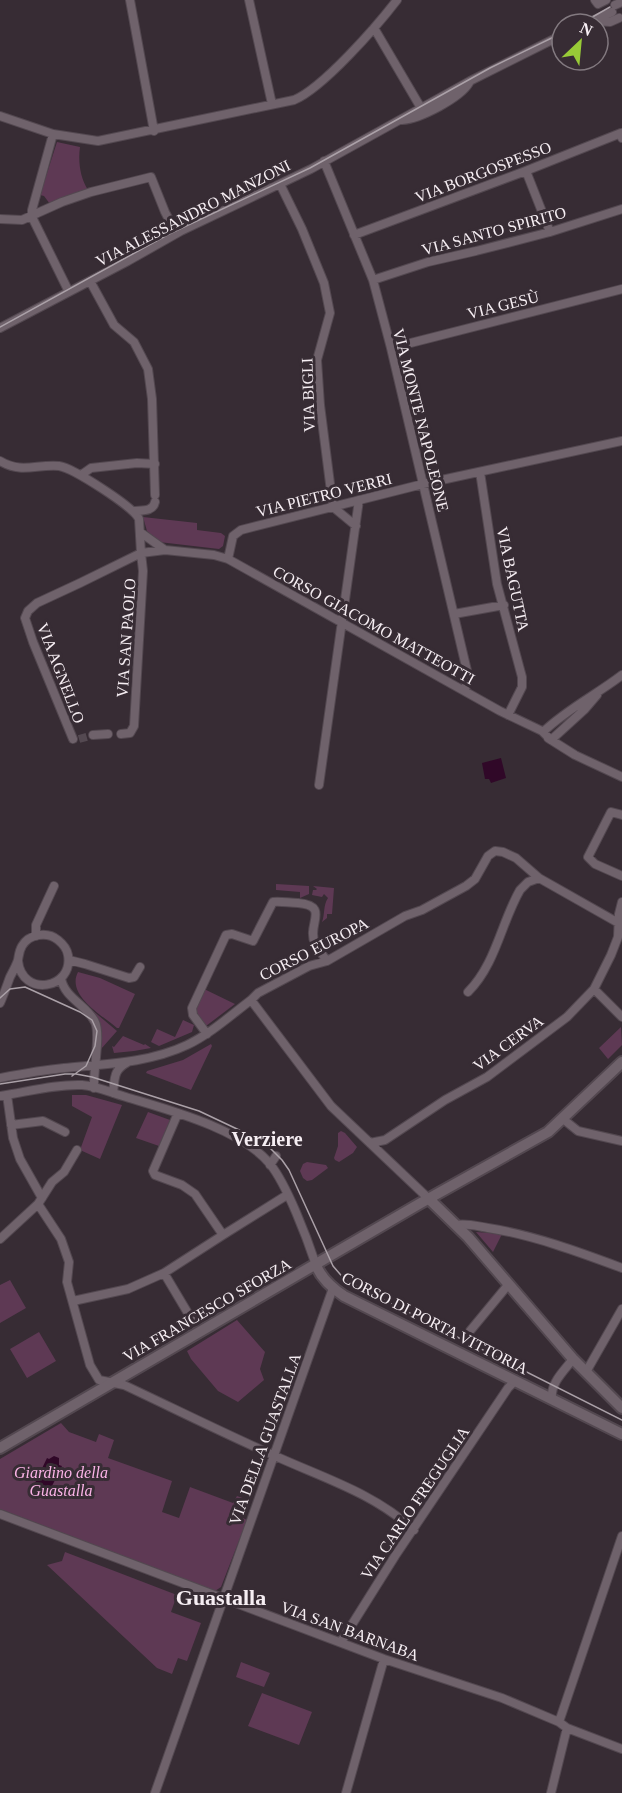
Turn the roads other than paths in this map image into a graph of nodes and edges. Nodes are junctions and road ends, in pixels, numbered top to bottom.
1 (130, 0) edge
2 (249, 0) edge
3 (397, 0) edge
4 (595, 1) edge
5 (617, 9) edge
6 (374, 28) junction
7 (550, 41) edge
8 (470, 81) junction
9 (272, 104) junction
10 (421, 108) junction
11 (0, 116) edge
12 (398, 121) junction
13 (154, 131) junction
14 (53, 134) junction
15 (622, 136) edge
16 (324, 161) junction
17 (526, 171) junction
18 (280, 184) junction
19 (622, 209) edge
20 (32, 217) junction
21 (0, 219) edge
22 (550, 231) junction
23 (176, 233) junction
24 (354, 235) junction
25 (373, 280) junction
26 (90, 281) junction
27 (622, 289) edge
28 (69, 292) junction
29 (0, 328) edge
30 (391, 348) junction
31 (622, 441) edge
32 (0, 461) edge
33 (155, 464) junction
34 (480, 472) junction
35 (81, 475) junction
36 (423, 484) junction
37 (359, 500) junction
38 (333, 507) junction
39 (133, 511) junction
40 (356, 525) junction
41 (141, 532) junction
42 (165, 550) junction
43 (141, 553) junction
44 (228, 559) junction
45 (504, 605) junction
46 (454, 614) junction
47 (25, 618) joint
48 (343, 623) junction
49 (622, 675) edge
50 (465, 691) junction
51 (599, 692) junction
52 (508, 715) junction
53 (543, 732) junction
54 (108, 734) dead end
55 (121, 734) dead end
56 (93, 735) tunnel mouth
57 (73, 739) dead end
58 (551, 740) junction
59 (622, 777) edge
60 (319, 785) dead end
61 (622, 815) edge
62 (622, 876) edge
63 (539, 878) junction
64 (54, 886) dead end
65 (622, 902) edge
66 (620, 924) edge
67 (36, 936) junction
68 (69, 960) junction
69 (18, 961) junction
70 (327, 961) junction
71 (140, 967) dead end
72 (61, 978) junction
73 (27, 980) junction
74 (7, 987) junction
75 (594, 989) junction
76 (468, 992) dead end
77 (251, 1000) junction
78 (0, 1003) edge
79 (622, 1017) edge
80 (207, 1034) junction
81 (133, 1060) junction
82 (622, 1062) edge
83 (95, 1066) junction
84 (0, 1078) edge
85 (94, 1088) junction
86 (113, 1094) junction
87 (4, 1095) edge
88 (178, 1113) junction
89 (563, 1119) junction
90 (11, 1125) junction
91 (65, 1132) dead end
92 (622, 1141) edge
93 (370, 1143) junction
94 (76, 1150) dead end
95 (276, 1156) dead end
96 (270, 1165) junction
97 (446, 1189) junction
98 (287, 1195) junction
99 (429, 1199) junction
100 (40, 1201) junction
101 (456, 1225) junction
102 (223, 1234) junction
103 (0, 1239) edge
104 (316, 1264) junction
105 (622, 1268) edge
106 (164, 1274) junction
107 (508, 1285) junction
108 (333, 1288) junction
109 (73, 1301) junction
110 (622, 1309) edge
111 (192, 1320) dead end
112 (470, 1331) dead end
113 (573, 1359) junction
114 (586, 1372) junction
115 (515, 1381) junction
116 (111, 1383) junction
117 (552, 1400) junction
118 (622, 1408) edge
119 (622, 1434) edge
120 (0, 1448) edge
121 (273, 1455) junction
122 (0, 1514) edge
123 (414, 1530) junction
124 (622, 1536) edge
125 (224, 1599) junction
126 (341, 1642) junction
127 (384, 1659) junction
128 (559, 1722) junction
129 (567, 1728) junction
130 (622, 1749) edge
131 (155, 1793) edge
132 (346, 1793) edge
133 (551, 1793) edge

1 - 13 street
2 - 9 street
3 - 6 street
4 - 5 street
6 - 9 street
6 - 10 street
7 - 8 street, VIA ALESSANDRO MANZONI
8 - 10 street, VIA ALESSANDRO MANZONI
8 - 12 street, VIA ALESSANDRO MANZONI
9 - 13 street
10 - 12 street, VIA ALESSANDRO MANZONI
11 - 14 street
12 - 16 street, VIA ALESSANDRO MANZONI
13 - 14 street
14 - 20 street
15 - 17 street, VIA BORGOSPESSO
16 - 18 street, VIA ALESSANDRO MANZONI
16 - 24 street, VIA MONTE NAPOLEONE
17 - 22 street
17 - 24 street, VIA BORGOSPESSO
18 - 23 street, VIA ALESSANDRO MANZONI
18 - 38 street, VIA BIGLI
19 - 22 street, VIA SANTO SPIRITO
20 - 21 street
20 - 23 street
20 - 28 street
22 - 25 street, VIA SANTO SPIRITO
23 - 26 street, VIA ALESSANDRO MANZONI
24 - 25 street, VIA MONTE NAPOLEONE
25 - 30 street, VIA MONTE NAPOLEONE
26 - 28 street, VIA ALESSANDRO MANZONI
26 - 33 street
27 - 30 street, VIA GESÙ
28 - 29 street, VIA ALESSANDRO MANZONI
30 - 36 street, VIA MONTE NAPOLEONE
31 - 34 street, VIA PIETRO VERRI
32 - 35 street
33 - 35 street
33 - 39 street
34 - 36 street, VIA PIETRO VERRI
34 - 45 street, VIA BAGUTTA
35 - 39 street
36 - 37 street, VIA PIETRO VERRI
36 - 46 street, VIA MONTE NAPOLEONE
37 - 38 street, VIA PIETRO VERRI
37 - 40 street
38 - 40 street
38 - 44 street, VIA PIETRO VERRI
39 - 41 street
40 - 48 street
41 - 42 street
41 - 43 street, VIA SAN PAOLO
42 - 43 street, CORSO GIACOMO MATTEOTTI
42 - 44 street, CORSO GIACOMO MATTEOTTI
43 - 47 street, CORSO GIACOMO MATTEOTTI
43 - 55 street, VIA SAN PAOLO
44 - 48 street, CORSO GIACOMO MATTEOTTI
45 - 46 street
45 - 52 street, VIA BAGUTTA
46 - 50 street, VIA MONTE NAPOLEONE
47 - 57 street, VIA AGNELLO
48 - 50 street, CORSO GIACOMO MATTEOTTI
48 - 60 street
49 - 51 street
50 - 52 street, CORSO GIACOMO MATTEOTTI
51 - 53 street
51 - 58 street
52 - 53 street
52 - 58 street
53 - 58 street
54 - 56 street, VIA AGNELLO
58 - 59 street
61 - 62 street
63 - 66 street
63 - 70 street, CORSO EUROPA
63 - 76 street
64 - 67 street
65 - 66 street, VIA CERVA
66 - 75 street, VIA CERVA
67 - 68 street
67 - 69 street
68 - 71 street
68 - 72 street
69 - 73 street
69 - 74 street
70 - 77 street, CORSO EUROPA
70 - 80 street
72 - 73 street
72 - 83 street
73 - 74 street
74 - 78 street
75 - 79 street
75 - 93 street, VIA CERVA
77 - 80 street, CORSO EUROPA
77 - 93 street
80 - 81 street, CORSO EUROPA
81 - 83 street, CORSO EUROPA
81 - 86 street
82 - 89 street, VIA FRANCESCO SFORZA
83 - 84 street, CORSO EUROPA
83 - 85 street
85 - 86 street, CORSO DI PORTA VITTORIA
85 - 87 street, CORSO DI PORTA VITTORIA
86 - 88 street, CORSO DI PORTA VITTORIA
87 - 90 street
88 - 96 street, CORSO DI PORTA VITTORIA
88 - 102 street
89 - 92 street
89 - 97 street, VIA FRANCESCO SFORZA
90 - 91 street
90 - 100 street
93 - 99 street
94 - 100 street
95 - 96 street
96 - 98 street, CORSO DI PORTA VITTORIA
97 - 99 street, VIA FRANCESCO SFORZA
97 - 101 street
98 - 102 street
98 - 104 street, CORSO DI PORTA VITTORIA
99 - 101 street
99 - 104 street, VIA FRANCESCO SFORZA
100 - 103 street
100 - 109 street
101 - 105 street
101 - 107 street
102 - 106 street
104 - 108 street, CORSO DI PORTA VITTORIA
104 - 116 street, VIA FRANCESCO SFORZA
106 - 109 street
106 - 111 street
107 - 112 street
107 - 113 street
108 - 115 street, CORSO DI PORTA VITTORIA
108 - 121 street, VIA DELLA GUASTALLA
109 - 116 street
110 - 114 street
113 - 114 street
113 - 117 street
114 - 118 street
115 - 117 street, CORSO DI PORTA VITTORIA
115 - 123 street, VIA CARLO FREGUGLIA
116 - 120 street, VIA FRANCESCO SFORZA
116 - 121 street
117 - 119 street, CORSO DI PORTA VITTORIA
121 - 123 street
121 - 125 street, VIA DELLA GUASTALLA
122 - 125 street, VIA SAN BARNABA
123 - 126 street, VIA CARLO FREGUGLIA
124 - 128 street
125 - 126 street, VIA SAN BARNABA
125 - 131 street, VIA DELLA GUASTALLA
126 - 127 street, VIA SAN BARNABA
127 - 128 street, VIA SAN BARNABA
127 - 132 street
128 - 129 street, VIA SAN BARNABA
129 - 130 street, VIA SAN BARNABA
129 - 133 street

